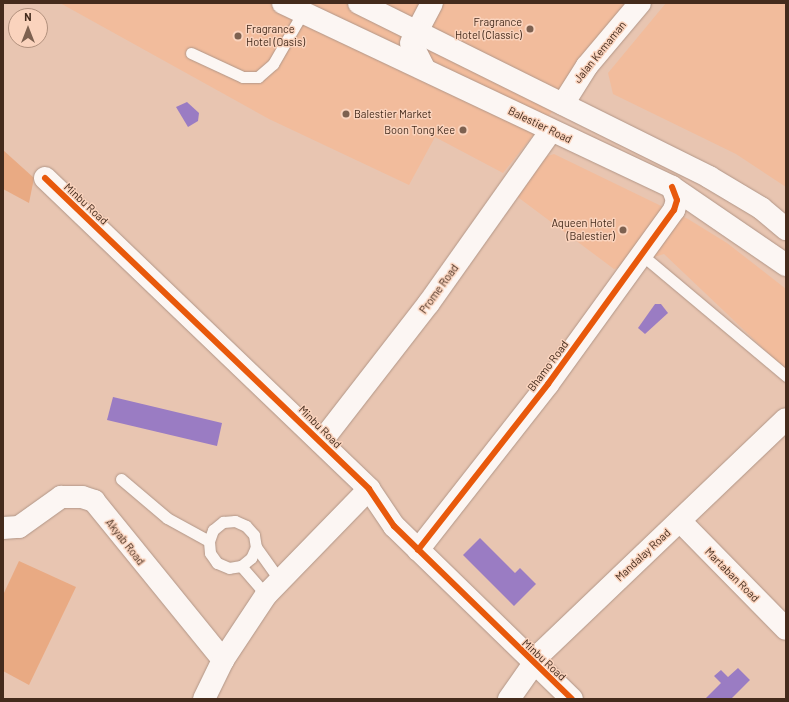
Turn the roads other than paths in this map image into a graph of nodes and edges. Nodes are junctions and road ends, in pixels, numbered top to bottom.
1 (283, 3) edge
2 (359, 3) edge
3 (432, 3) edge
4 (640, 3) edge
5 (303, 12) junction
6 (417, 29) junction
7 (191, 52) dead end
8 (424, 68) junction
9 (563, 104) junction
10 (551, 131) junction
11 (45, 178) dead end
12 (672, 187) junction
13 (786, 229) edge
14 (642, 255) junction
15 (786, 265) edge
16 (786, 376) edge
17 (786, 419) edge
18 (321, 442) junction
19 (120, 479) dead end
20 (369, 489) junction
21 (680, 521) junction
22 (3, 528) edge
23 (209, 541) junction
24 (256, 547) junction
25 (418, 550) junction
26 (242, 566) junction
27 (274, 588) junction
28 (786, 629) edge
29 (223, 660) junction
30 (532, 662) junction
31 (204, 699) edge
32 (509, 699) edge
33 (572, 699) edge

1 - 5 street, Balestier Road
2 - 6 street
3 - 6 street
4 - 9 street, Jalan Kemaman
5 - 7 lane
5 - 8 street, Balestier Road
6 - 8 street
6 - 9 street
8 - 10 street, Balestier Road
9 - 13 street
10 - 12 street, Balestier Road
10 - 18 street, Prome Road
11 - 18 street, Minbu Road
12 - 14 street, Bhamo Road
12 - 15 street, Balestier Road
14 - 16 lane
14 - 25 street, Bhamo Road
17 - 21 street, Mandalay Road
18 - 20 street, Minbu Road
19 - 23 lane
20 - 25 street, Minbu Road
20 - 27 street
21 - 28 street, Martaban Road
21 - 30 street, Mandalay Road
22 - 29 street, Akyab Road
23 - 24 lane
23 - 26 lane
24 - 26 lane
24 - 27 lane
25 - 30 street, Minbu Road
26 - 27 lane
27 - 29 street
29 - 31 street
30 - 32 street, Mandalay Road
30 - 33 street, Minbu Road

